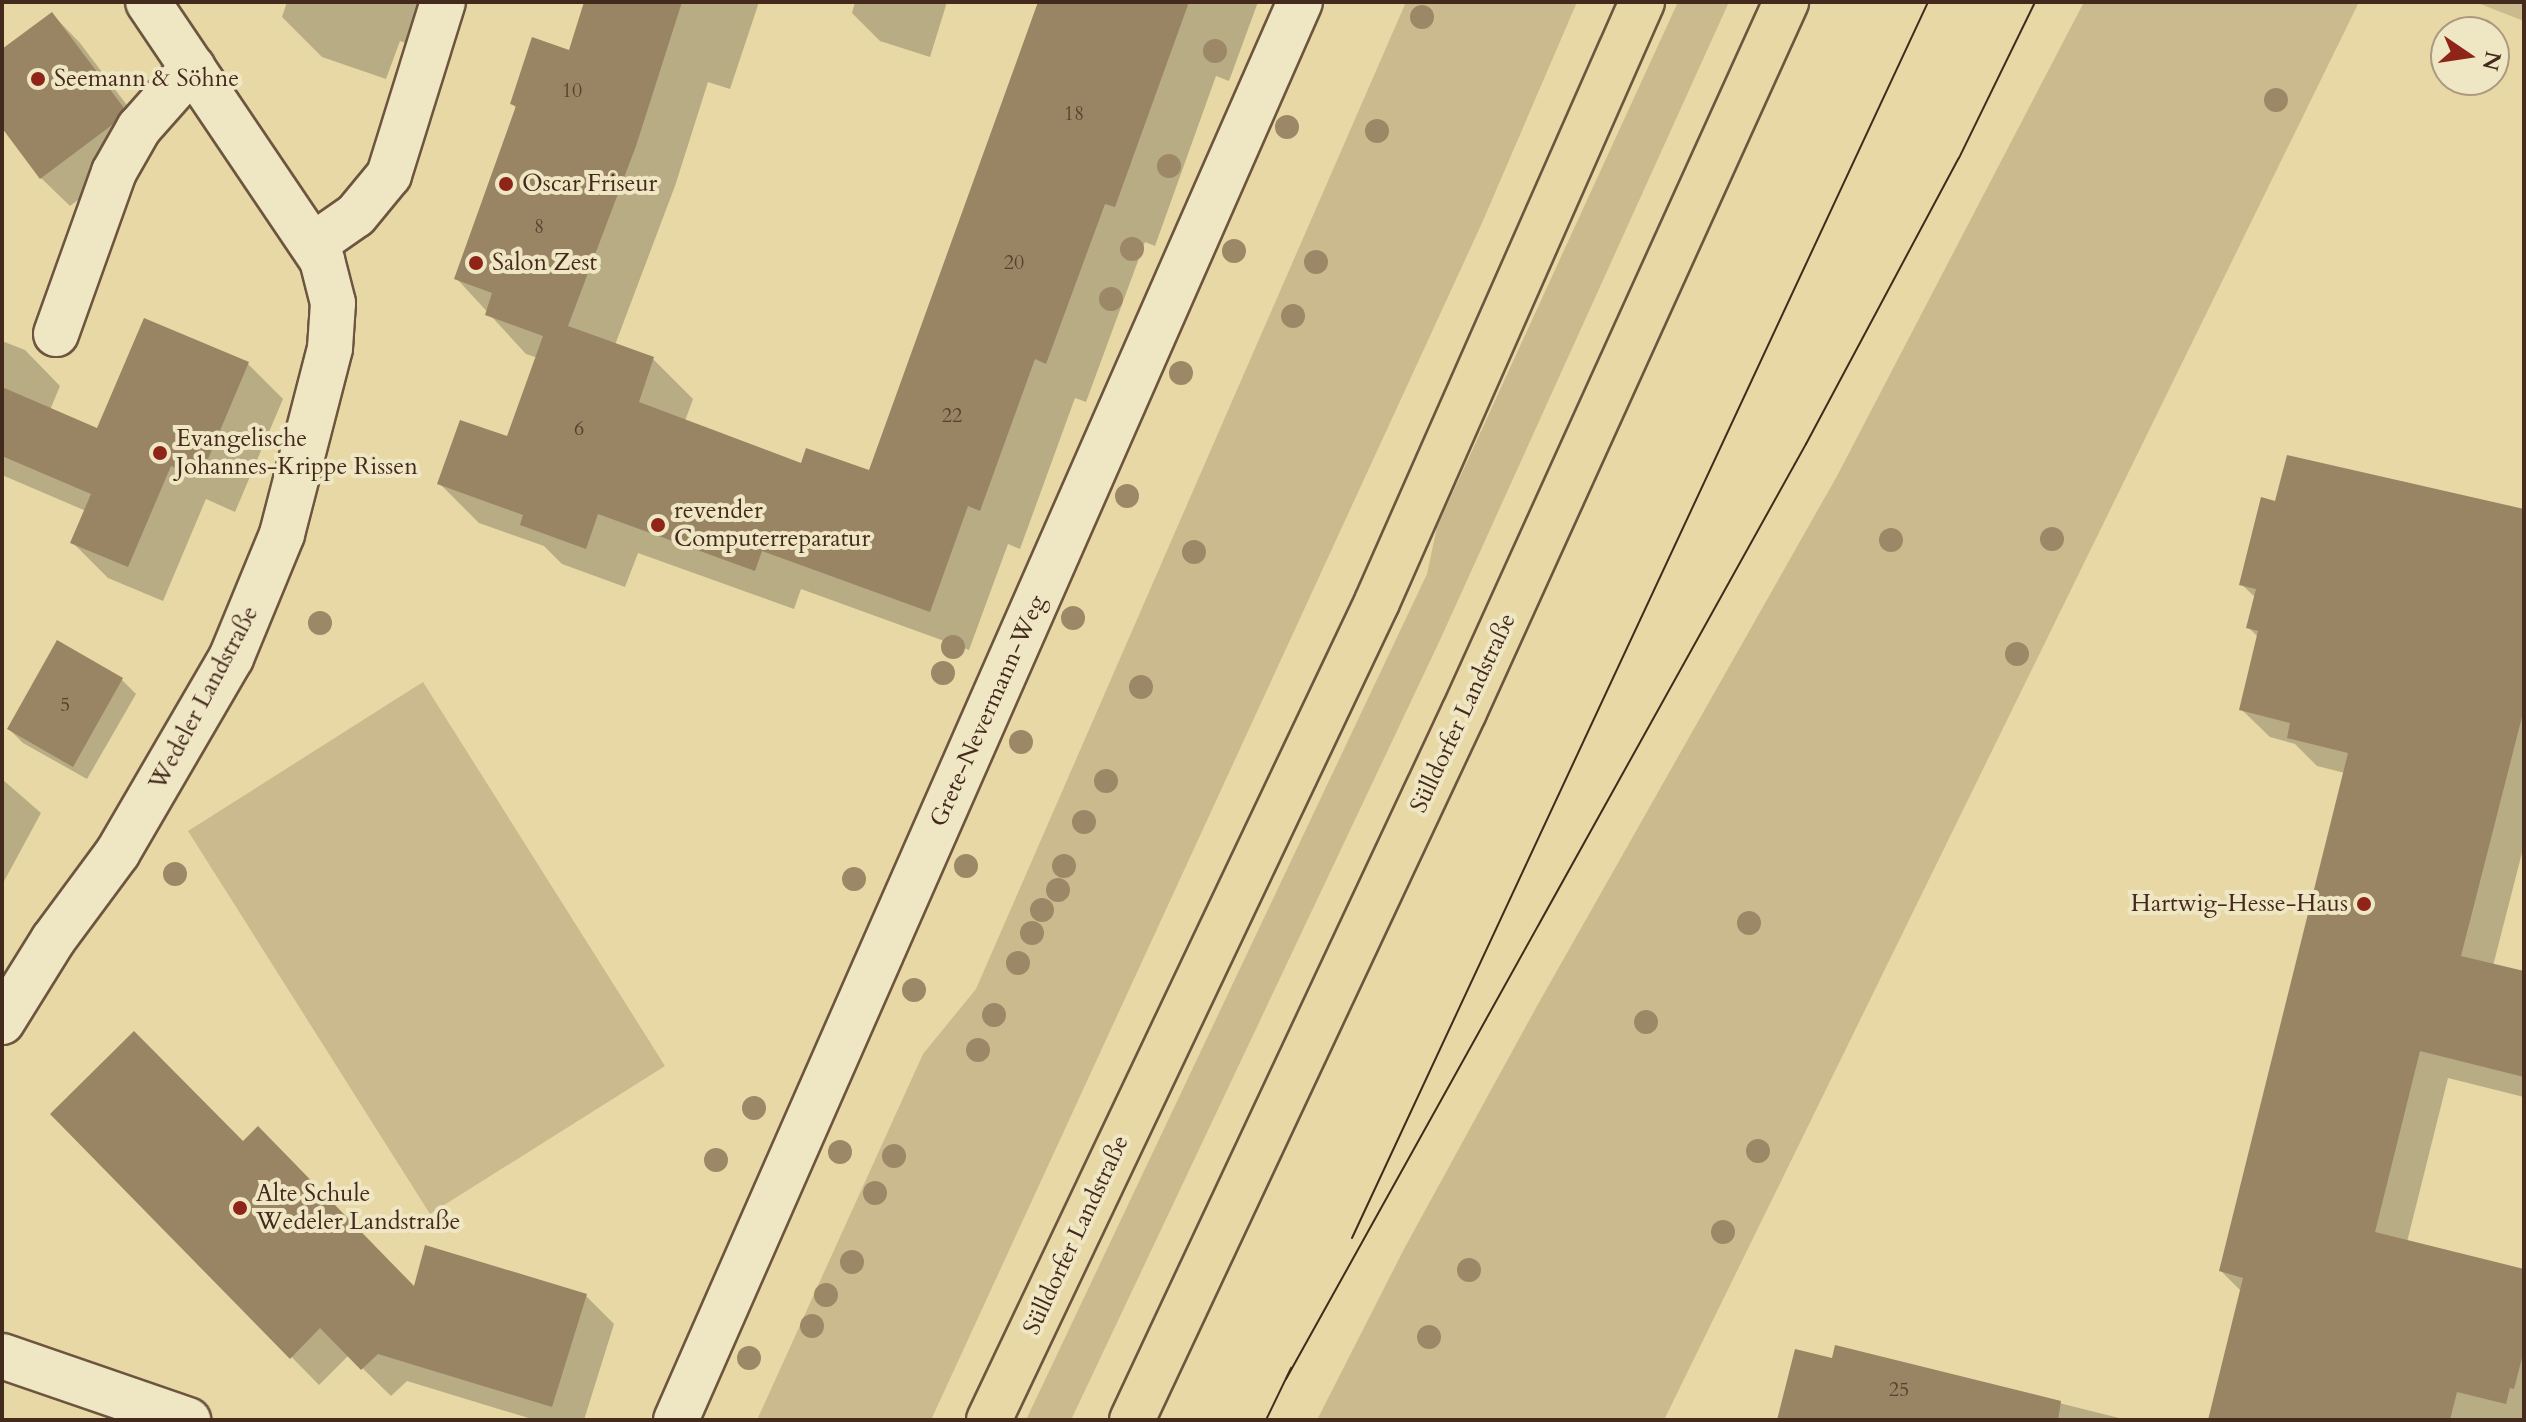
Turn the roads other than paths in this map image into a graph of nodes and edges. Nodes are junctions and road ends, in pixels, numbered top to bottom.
1 (148, 2) edge
2 (443, 2) edge
3 (1300, 2) edge
4 (1642, 2) edge
5 (1786, 2) edge
6 (193, 67) junction
7 (313, 245) junction
8 (56, 334) dead end
9 (53, 940) junction
10 (2, 983) edge
11 (2, 1022) edge
12 (2, 1356) edge
13 (188, 1420) edge
14 (676, 1420) edge
15 (989, 1420) edge
16 (1132, 1420) edge

1 - 6 street, Wedeler Landstraße
2 - 7 street
3 - 14 street, Grete-Nevermann-Weg
4 - 15 highway, Sülldorfer Landstraße
5 - 16 highway, Sülldorfer Landstraße
6 - 7 street, Wedeler Landstraße
6 - 8 street
7 - 9 street, Wedeler Landstraße
9 - 10 street, Wedeler Landstraße
9 - 11 street, Wedeler Landstraße
12 - 13 street

